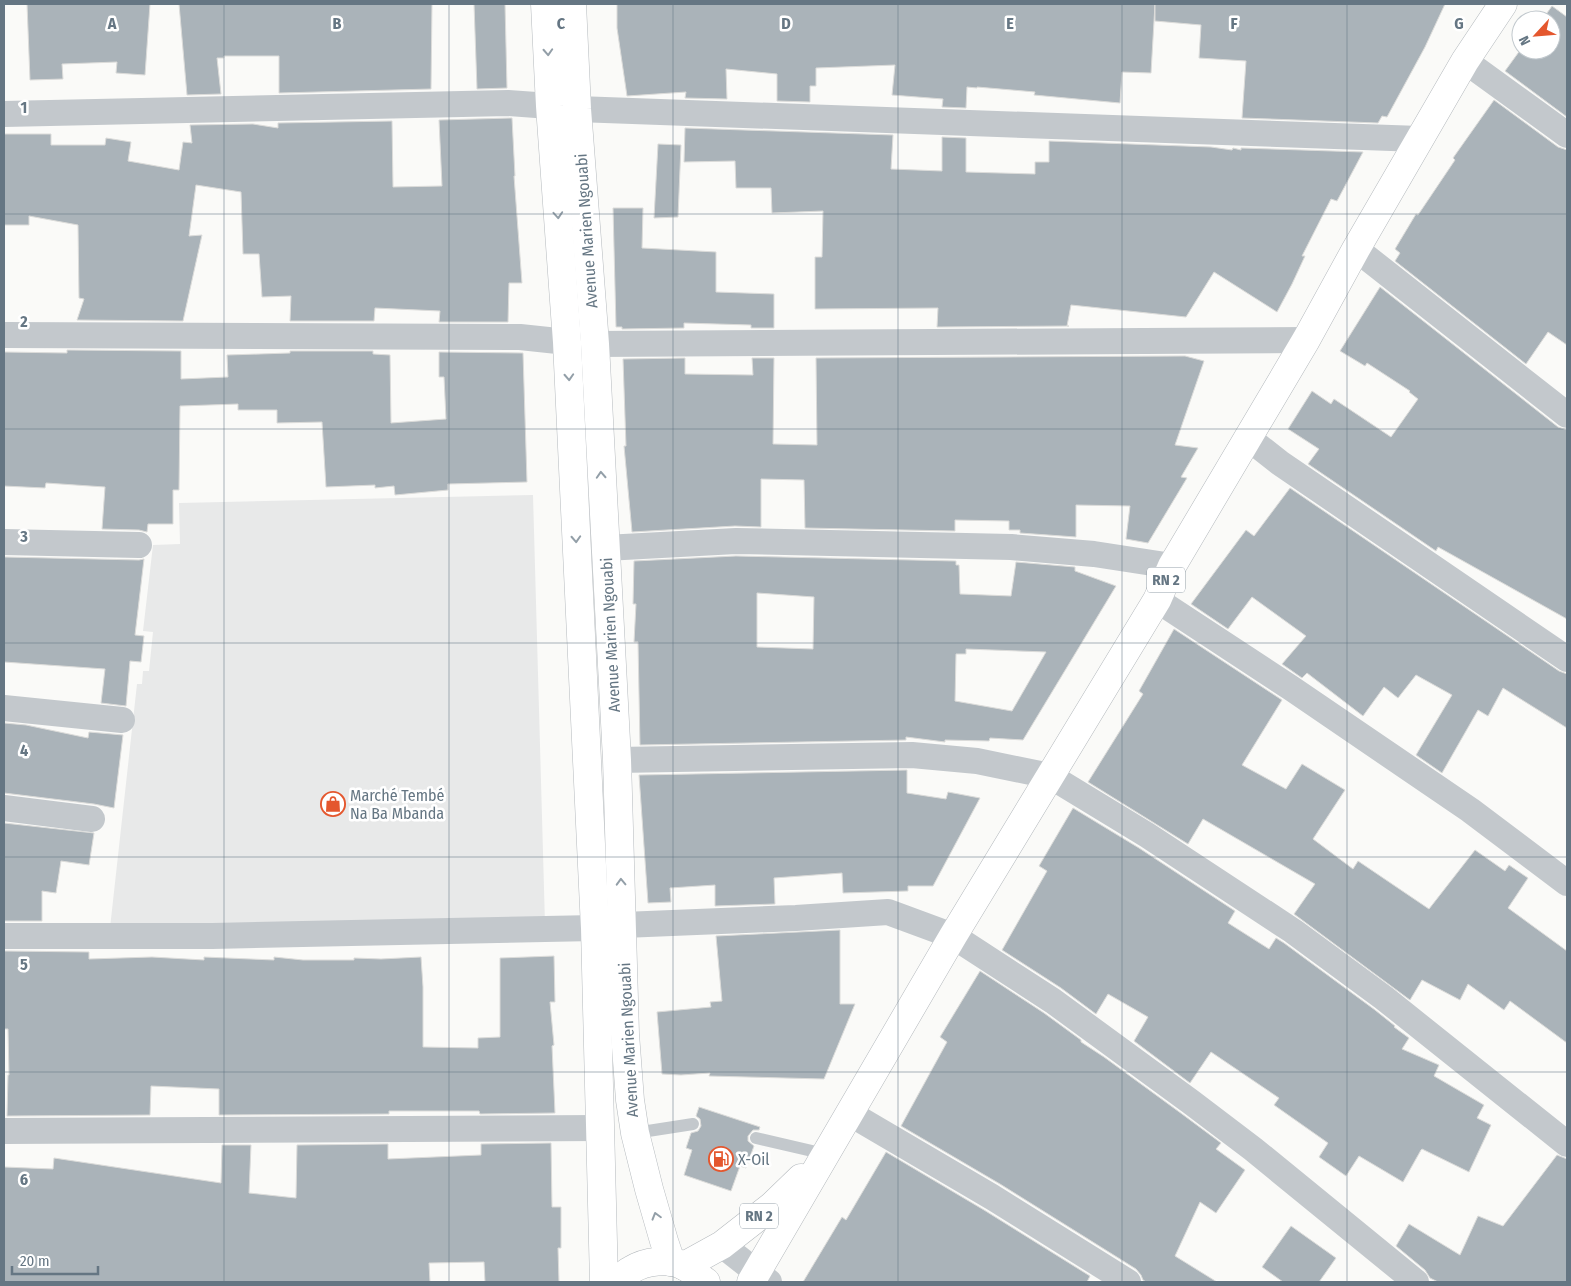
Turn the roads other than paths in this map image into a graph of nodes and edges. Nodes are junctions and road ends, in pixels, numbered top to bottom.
1 (546, 4) edge
2 (572, 4) edge
3 (1503, 4) edge
4 (1465, 61) junction
5 (550, 106) junction
6 (577, 109) junction
7 (4, 114) edge
8 (1567, 134) edge
9 (1420, 139) junction
10 (1356, 249) junction
11 (4, 335) edge
12 (1306, 340) junction
13 (567, 342) junction
14 (595, 344) junction
15 (1567, 415) edge
16 (1248, 437) junction
17 (4, 542) edge
18 (139, 545) dead end
19 (605, 548) junction
20 (1172, 566) junction
21 (1157, 600) junction
22 (1567, 659) edge
23 (4, 708) edge
24 (122, 720) dead end
25 (617, 760) junction
26 (1050, 776) junction
27 (4, 808) edge
28 (92, 819) dead end
29 (1567, 884) edge
30 (623, 925) junction
31 (595, 928) junction
32 (4, 936) edge
33 (953, 936) junction
34 (849, 1113) junction
35 (693, 1124) dead end
36 (600, 1128) junction
37 (4, 1131) edge
38 (635, 1133) junction
39 (756, 1138) dead end
40 (1567, 1144) edge
41 (825, 1154) junction
42 (722, 1245) junction
43 (678, 1264) junction
44 (759, 1279) edge
45 (604, 1282) edge
46 (616, 1282) edge
47 (706, 1282) edge
48 (1128, 1282) edge
49 (1416, 1282) edge

1 -> 5 main road
2 - 6 main road, Avenue Marien Ngouabi
3 - 4 main road, RN 2
4 - 8 street
4 - 9 main road, RN 2
5 - 7 street
5 -> 13 main road
6 - 9 street
6 - 14 main road, Avenue Marien Ngouabi
9 - 10 main road, RN 2
10 - 12 main road, RN 2
10 - 15 street
11 - 13 street
12 - 14 street
12 - 16 main road, RN 2
13 -> 31 main road
19 -> 14 main road, Avenue Marien Ngouabi
16 - 20 main road, RN 2
16 - 22 street
17 - 18 street
19 - 20 street
19 - 25 main road, Avenue Marien Ngouabi
20 - 21 main road, RN 2
21 - 26 main road, RN 2
21 - 29 street
23 - 24 street
25 - 26 street
30 -> 25 main road, Avenue Marien Ngouabi
26 - 33 main road, RN 2
26 - 40 street
27 - 28 street
30 - 33 street
30 - 38 main road, Avenue Marien Ngouabi
31 - 32 street
31 - 36 main road
33 - 34 main road, RN 2
33 - 49 street
34 - 41 main road, RN 2
34 - 48 street
35 - 38 lane
36 - 37 street
36 - 45 main road
43 -> 38 main road, Avenue Marien Ngouabi
39 - 41 lane
41 - 42 main road, RN 2
41 - 44 main road, RN 2
42 - 43 main road, RN 2
42 - 44 street
43 - 46 main road, RN 2
43 - 47 main road

